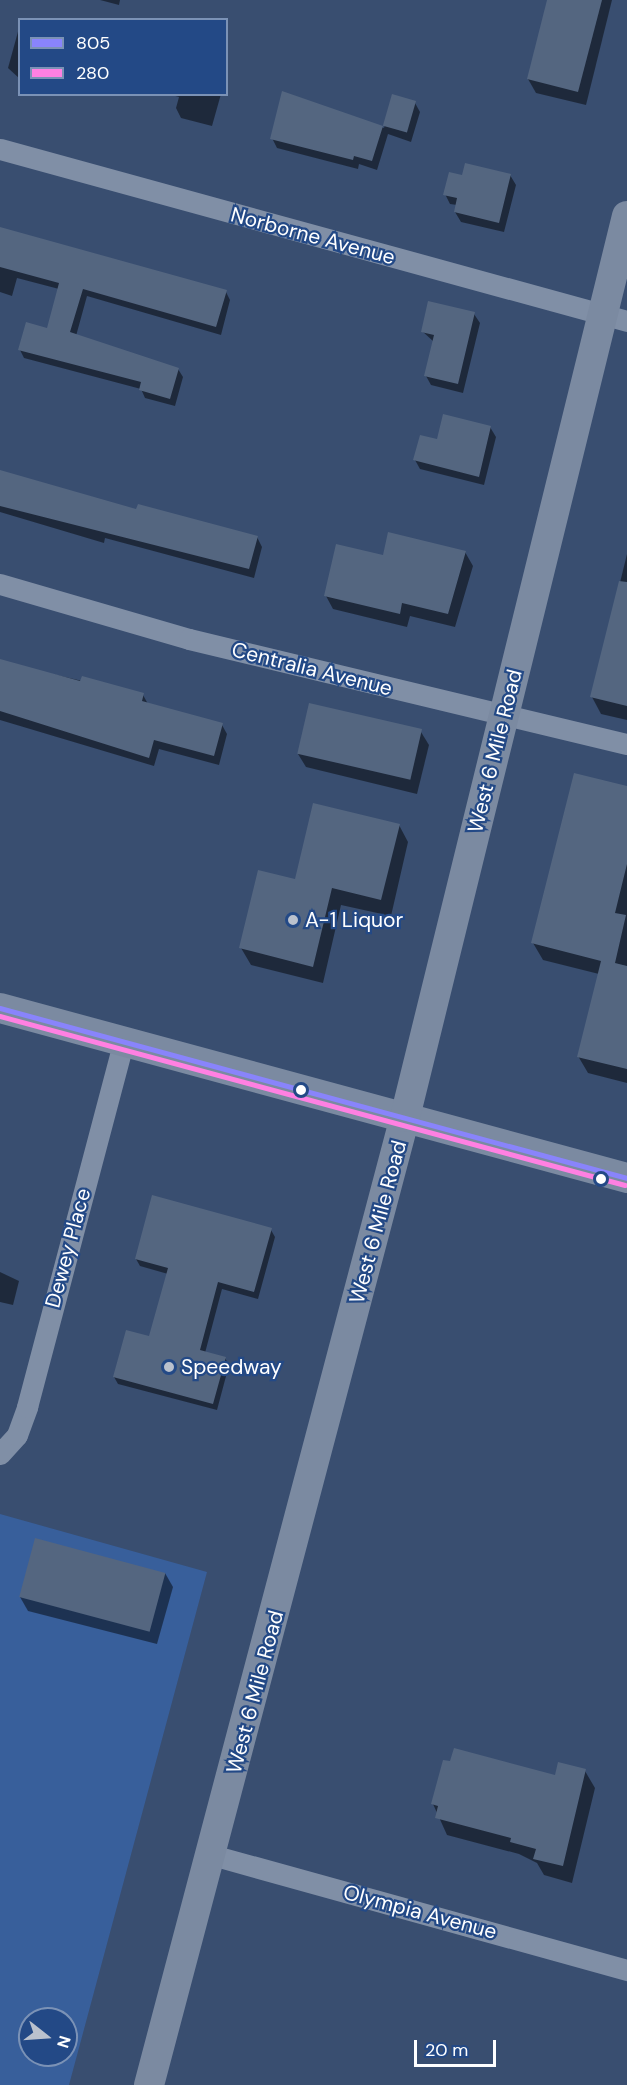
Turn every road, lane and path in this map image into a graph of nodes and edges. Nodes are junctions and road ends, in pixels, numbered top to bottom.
1 (0, 149) edge
2 (627, 216) edge
3 (615, 318) edge
4 (0, 584) edge
5 (504, 714) junction
6 (627, 744) edge
7 (0, 1008) edge
8 (124, 1041) junction
9 (405, 1117) junction
10 (627, 1178) edge
11 (3, 1453) edge
12 (212, 1855) junction
13 (627, 1970) edge
14 (148, 2085) edge

1 - 3 street, Norborne Avenue
2 - 3 main road, West 6 Mile Road
3 - 5 main road, West 6 Mile Road
4 - 5 street, Centralia Avenue
5 - 6 street, Centralia Avenue
5 - 9 main road, West 6 Mile Road
7 - 8 main road
8 - 9 main road
8 - 11 street, Dewey Place
9 - 10 main road
9 - 12 main road, West 6 Mile Road
12 - 13 street, Olympia Avenue
12 - 14 main road, West 6 Mile Road

